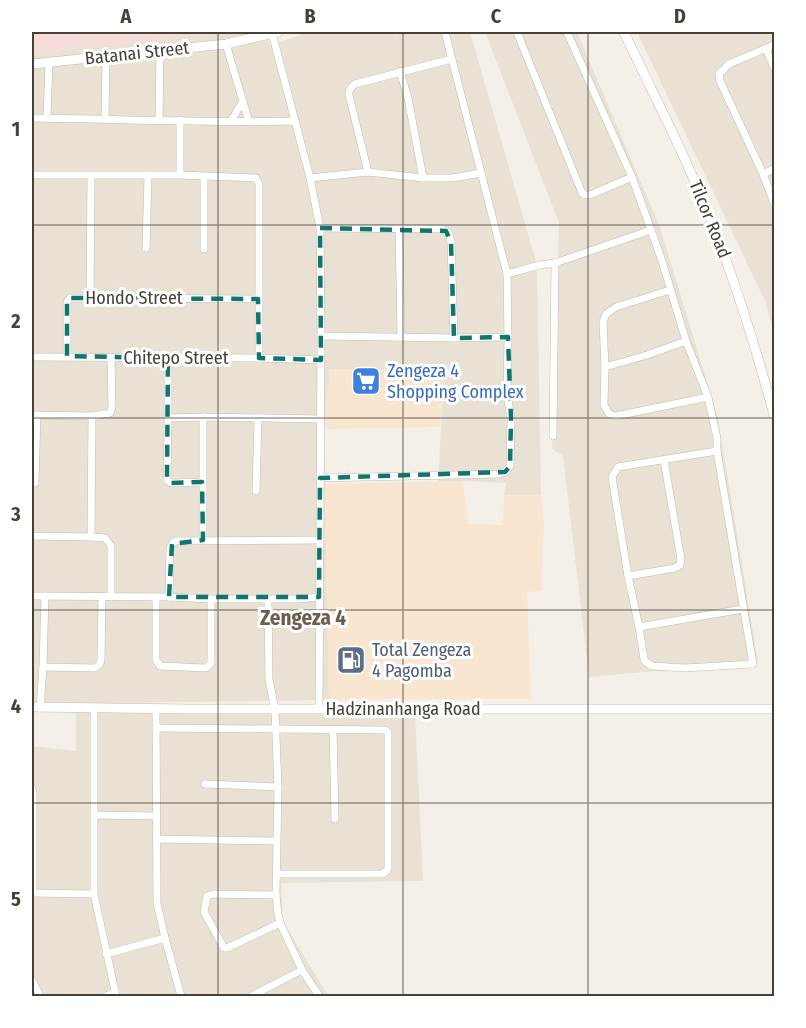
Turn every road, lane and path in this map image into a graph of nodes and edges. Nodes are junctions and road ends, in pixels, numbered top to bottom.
1 (275, 32) edge
2 (445, 32) edge
3 (517, 32) edge
4 (567, 32) edge
5 (624, 32) edge
6 (226, 44) junction
7 (774, 45) edge
8 (766, 49) junction
9 (160, 52) junction
10 (106, 57) junction
11 (452, 59) junction
12 (50, 62) junction
13 (32, 64) edge
14 (774, 67) edge
15 (400, 71) junction
16 (243, 101) junction
17 (32, 118) edge
18 (47, 118) junction
19 (105, 119) junction
20 (159, 119) junction
21 (180, 120) junction
22 (231, 121) junction
23 (295, 121) junction
24 (249, 122) junction
25 (774, 169) edge
26 (368, 172) junction
27 (481, 173) junction
28 (763, 174) junction
29 (32, 175) edge
30 (148, 175) junction
31 (91, 176) junction
32 (180, 176) junction
33 (204, 177) junction
34 (632, 177) junction
35 (310, 178) junction
36 (423, 178) junction
37 (774, 203) edge
38 (320, 228) junction
39 (399, 229) junction
40 (651, 230) junction
41 (146, 248) dead end
42 (204, 249) dead end
43 (555, 263) junction
44 (507, 274) junction
45 (670, 290) junction
46 (90, 299) junction
47 (258, 299) junction
48 (321, 336) junction
49 (401, 337) junction
50 (508, 337) junction
51 (454, 338) junction
52 (686, 341) junction
53 (67, 356) junction
54 (32, 357) edge
55 (111, 358) junction
56 (168, 358) junction
57 (259, 358) junction
58 (321, 360) junction
59 (605, 367) junction
60 (708, 398) junction
61 (34, 415) edge
62 (774, 415) edge
63 (92, 416) junction
64 (203, 417) junction
65 (168, 418) junction
66 (258, 418) junction
67 (321, 419) junction
68 (553, 436) dead end
69 (717, 451) junction
70 (664, 460) junction
71 (320, 478) junction
72 (202, 482) junction
73 (35, 483) dead end
74 (256, 491) dead end
75 (32, 536) edge
76 (91, 537) junction
77 (203, 540) junction
78 (320, 540) junction
79 (628, 576) junction
80 (32, 596) edge
81 (45, 596) junction
82 (102, 597) junction
83 (111, 597) junction
84 (156, 597) junction
85 (169, 597) junction
86 (319, 597) junction
87 (268, 598) junction
88 (211, 599) junction
89 (743, 609) junction
90 (639, 627) junction
91 (43, 667) junction
92 (36, 708) edge
93 (94, 708) junction
94 (156, 709) junction
95 (275, 709) junction
96 (319, 709) junction
97 (774, 709) edge
98 (156, 728) junction
99 (276, 729) junction
100 (333, 729) junction
101 (205, 784) dead end
102 (278, 787) junction
103 (32, 789) edge
104 (94, 815) junction
105 (156, 816) junction
106 (335, 819) dead end
107 (32, 839) edge
108 (156, 839) junction
109 (276, 841) junction
110 (277, 874) junction
111 (32, 893) edge
112 (94, 894) junction
113 (276, 895) junction
114 (280, 923) junction
115 (165, 938) junction
116 (106, 954) junction
117 (302, 970) junction
118 (32, 980) edge
119 (115, 994) edge
120 (40, 996) edge
121 (106, 996) edge
122 (181, 996) edge
123 (251, 996) edge
124 (319, 996) edge

1 - 6 street, Batanai Street
1 - 23 street
2 - 11 street
3 - 34 street
4 - 34 street
5 - 62 street, Tilcor Road
6 - 9 street, Batanai Street
6 - 16 street
7 - 8 street
8 - 14 street
8 - 28 street
9 - 10 street, Batanai Street
9 - 20 street
10 - 12 street, Batanai Street
10 - 19 street
11 - 15 street
11 - 27 street
12 - 13 street, Batanai Street
12 - 18 street
15 - 26 street
15 - 36 street
16 - 22 street
16 - 24 street
17 - 18 street
18 - 19 street
19 - 20 street
20 - 21 street
21 - 22 street
21 - 32 street
22 - 24 street
23 - 24 street
23 - 35 street
25 - 28 street
26 - 35 street
26 - 36 street
27 - 36 street
27 - 44 street
28 - 37 street
29 - 31 street
30 - 31 street
30 - 32 street
30 - 41 street
31 - 46 street
32 - 33 street
33 - 42 street
33 - 47 street
34 - 40 street
35 - 38 street
38 - 39 street
38 - 48 street
39 - 49 street
39 - 51 street
40 - 43 street
40 - 45 street
43 - 44 street
43 - 68 street
44 - 50 street
45 - 52 street
45 - 59 street
46 - 47 street, Hondo Street
46 - 53 street, Hondo Street
47 - 57 street
48 - 49 street
48 - 58 street
49 - 51 street
50 - 51 street
50 - 71 street
52 - 59 street
52 - 60 street
53 - 54 street, Chitepo Street
53 - 55 street, Chitepo Street
55 - 56 street, Chitepo Street
55 - 63 street
56 - 57 street, Chitepo Street
56 - 65 street
57 - 58 street, Chitepo Street
58 - 67 street
59 - 60 street
60 - 69 street
61 - 63 street
61 - 73 street
63 - 76 street
64 - 65 street
64 - 66 street
64 - 72 street
65 - 72 street
66 - 67 street
66 - 74 street
67 - 71 street
69 - 70 street
69 - 89 street
70 - 79 street
70 - 79 street
71 - 78 street
72 - 77 street
75 - 76 street
76 - 83 street
77 - 78 street
77 - 85 street
78 - 86 street
79 - 90 street
80 - 81 street
81 - 82 street
81 - 91 street
82 - 83 street
82 - 91 street
83 - 84 street
84 - 85 street
84 - 88 street
85 - 88 street
86 - 87 street
86 - 96 street
87 - 88 street
87 - 95 street
89 - 90 street
89 - 90 street
91 - 92 street
92 - 93 street, Hadzinanhanga Road
93 - 94 street, Hadzinanhanga Road
93 - 104 street
94 - 95 street, Hadzinanhanga Road
94 - 98 street
95 - 96 street, Hadzinanhanga Road
95 - 99 street
96 - 97 street, Hadzinanhanga Road
98 - 99 street
98 - 105 street
99 - 100 street
99 - 102 street
100 - 106 street
100 - 110 street
101 - 102 street
102 - 109 street
103 - 107 street
104 - 105 street
104 - 112 street
105 - 108 street
107 - 111 street
108 - 109 street
108 - 115 street
109 - 110 street
110 - 113 street
111 - 112 street
112 - 116 street
113 - 114 street
113 - 114 street
114 - 117 street
115 - 116 street
115 - 122 street
116 - 119 street
117 - 123 street
117 - 124 street
118 - 120 street
119 - 121 street

